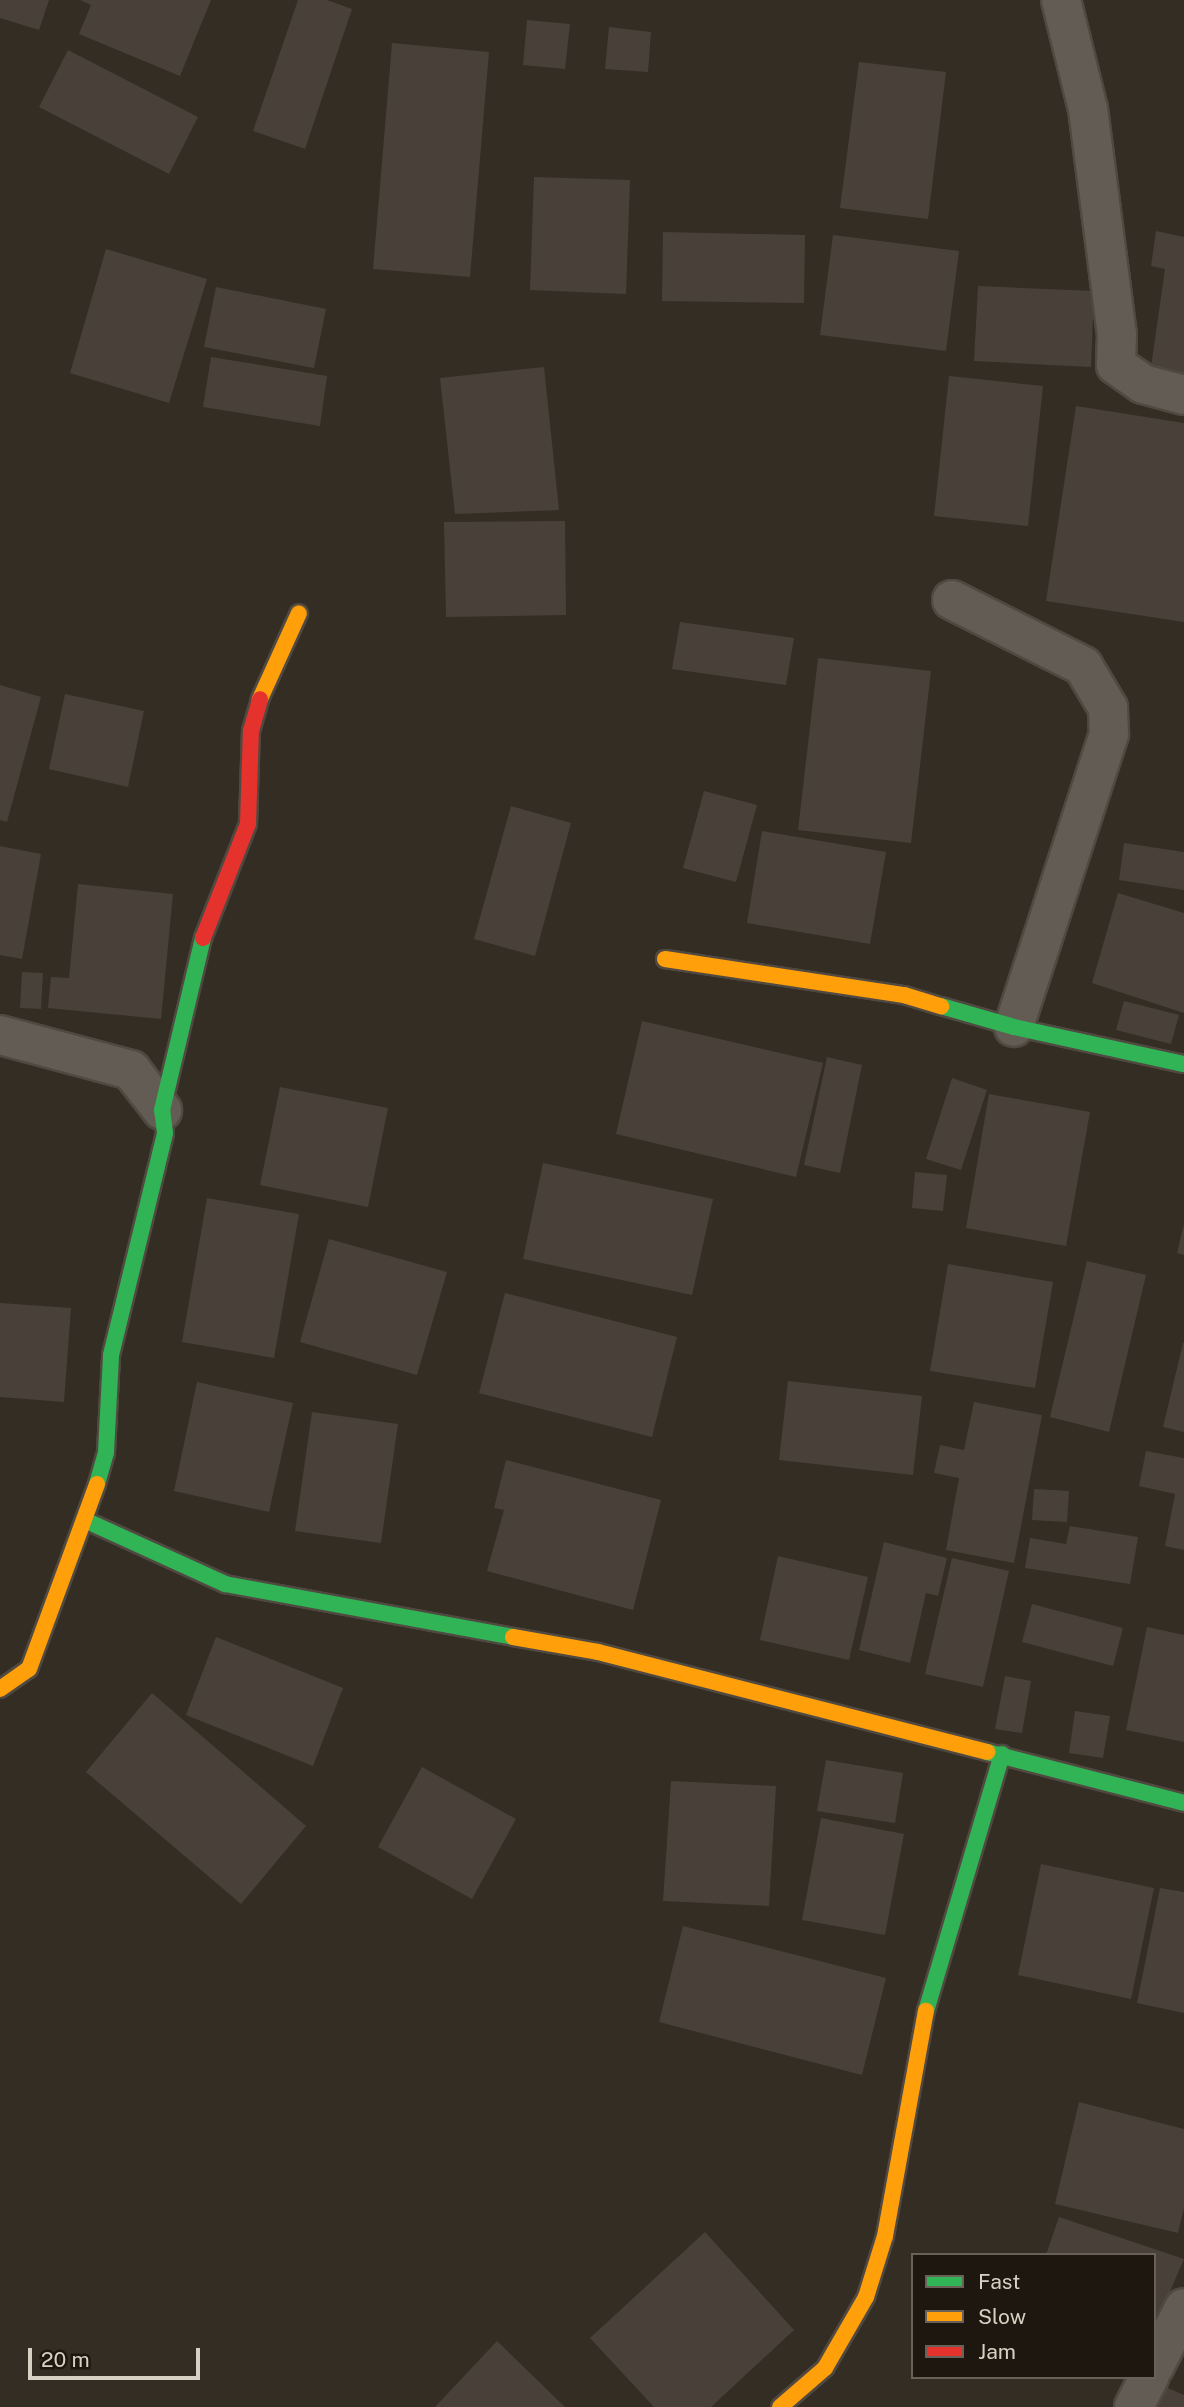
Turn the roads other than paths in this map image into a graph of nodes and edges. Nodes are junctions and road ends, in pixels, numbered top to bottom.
1 (1061, 0) edge
2 (1184, 395) edge
3 (952, 600) dead end
4 (299, 612) dead end
5 (665, 959) dead end
6 (1014, 1027) junction
7 (0, 1035) edge
8 (1184, 1064) edge
9 (162, 1110) junction
10 (87, 1521) junction
11 (0, 1689) edge
12 (1002, 1754) junction
13 (1184, 1803) edge
14 (1184, 2308) edge
15 (1156, 2363) edge
16 (1148, 2379) edge
17 (780, 2407) edge
18 (1134, 2407) edge

1 - 2 street
3 - 6 street
4 - 9 street
5 - 6 street
6 - 8 street
7 - 9 street
9 - 10 street
10 - 11 street
10 - 12 street
12 - 13 street
12 - 17 street
14 - 15 street
16 - 18 street

